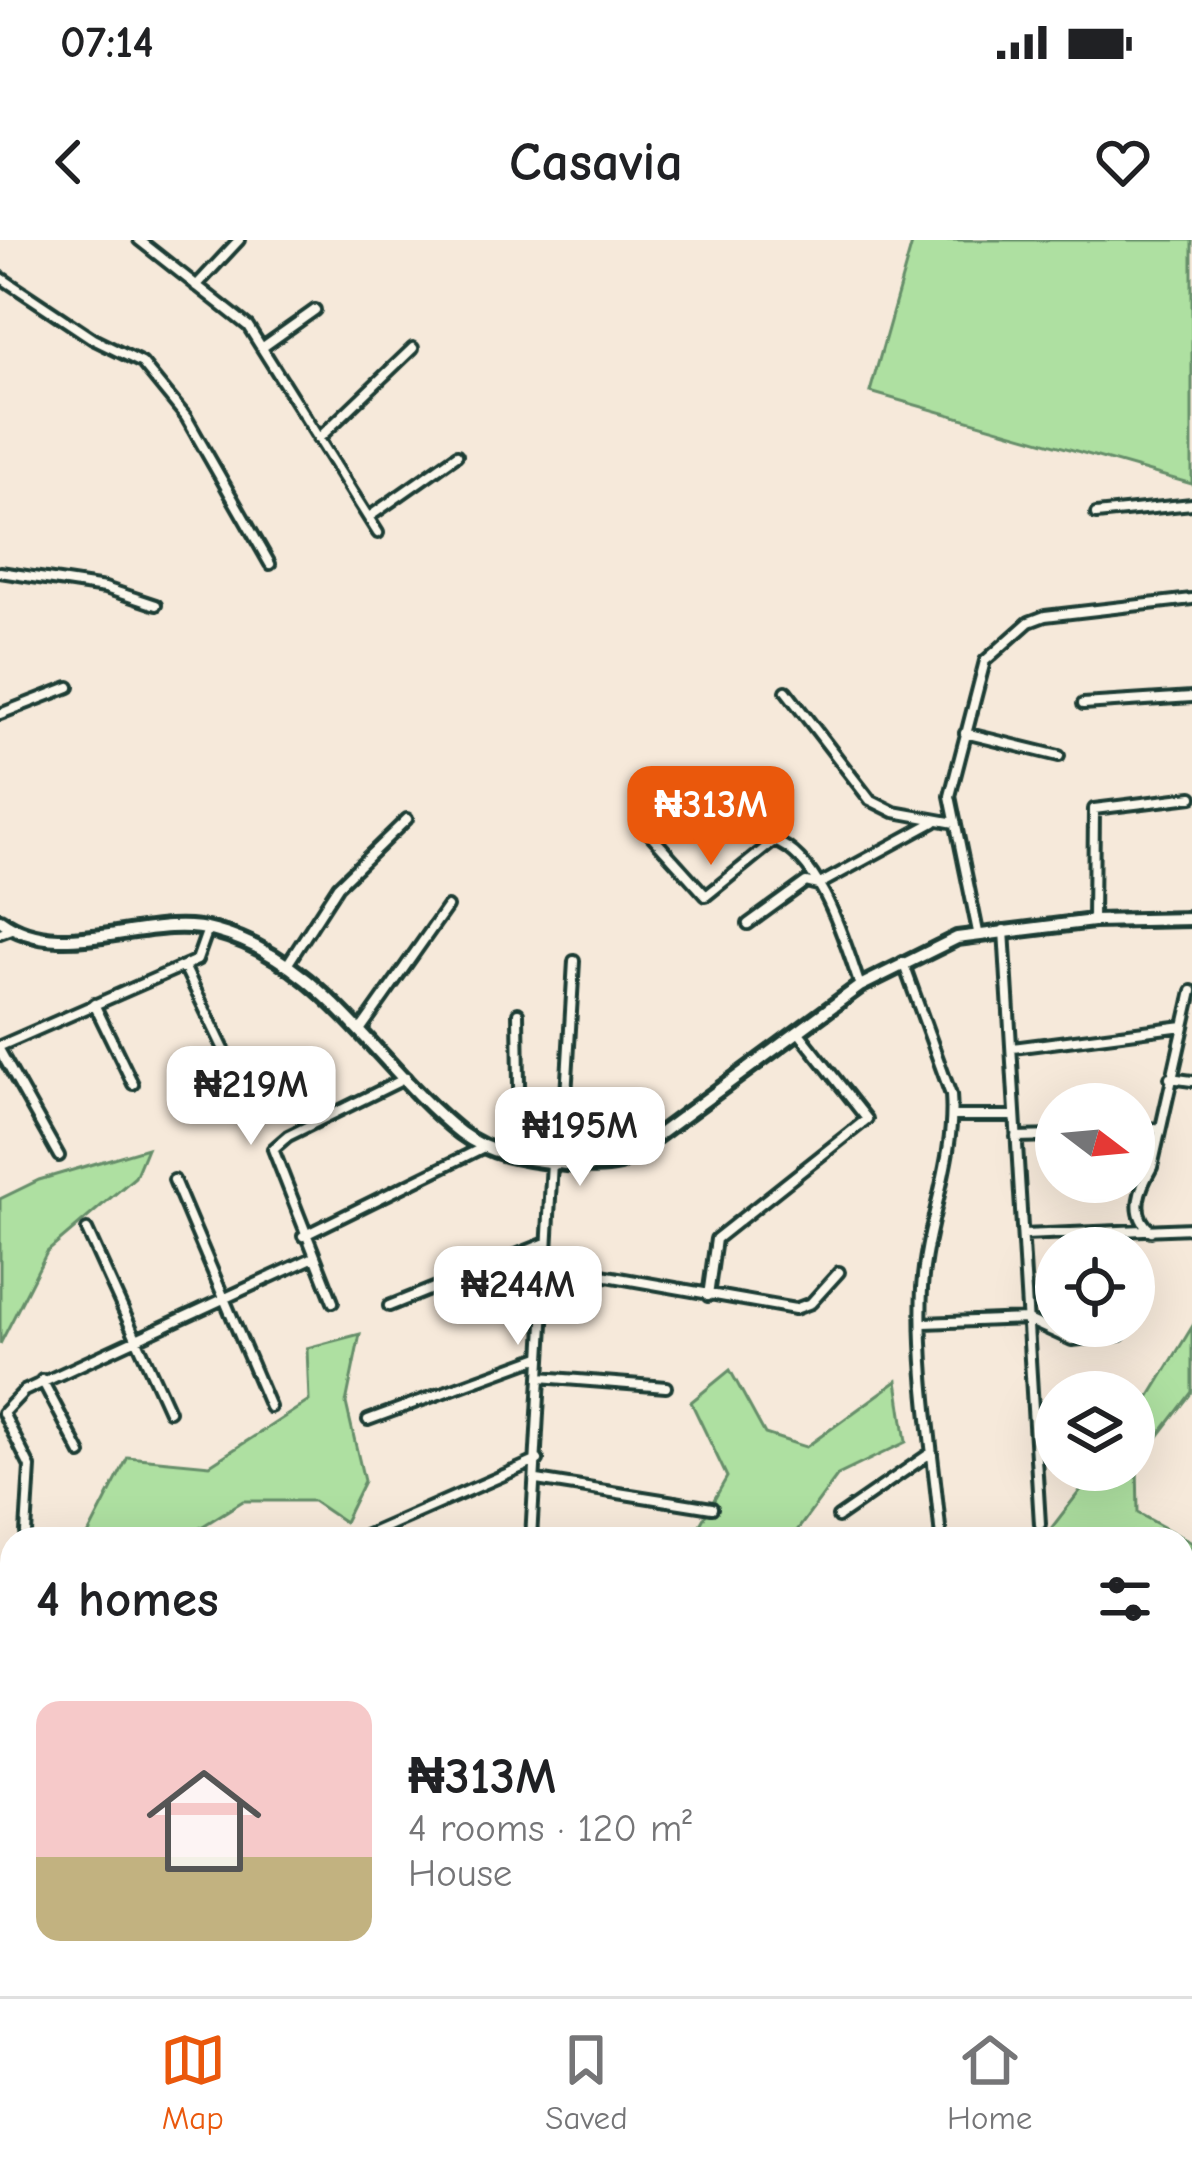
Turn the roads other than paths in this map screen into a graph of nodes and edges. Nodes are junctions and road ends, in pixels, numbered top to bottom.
1 (139, 240) edge
2 (239, 240) edge
3 (0, 277) edge
4 (196, 286) junction
5 (315, 310) dead end
6 (263, 347) junction
7 (413, 349) dead end
8 (318, 439) junction
9 (457, 455) dead end
10 (1192, 504) edge
11 (1096, 514) dead end
12 (369, 518) junction
13 (378, 533) dead end
14 (270, 564) dead end
15 (0, 572) edge
16 (1192, 599) edge
17 (156, 605) dead end
18 (69, 687) dead end
19 (786, 691) dead end
20 (1192, 698) edge
21 (1084, 704) dead end
22 (0, 714) edge
23 (965, 733) junction
24 (1059, 756) dead end
25 (734, 790) dead end
26 (1192, 797) edge
27 (407, 819) dead end
28 (935, 822) junction
29 (955, 824) junction
30 (650, 834) dead end
31 (778, 841) junction
32 (818, 885) junction
33 (447, 908) dead end
34 (0, 920) edge
35 (1192, 920) edge
36 (1093, 921) junction
37 (748, 924) dead end
38 (1004, 928) junction
39 (208, 929) junction
40 (6, 931) edge
41 (978, 932) junction
42 (574, 961) dead end
43 (903, 961) junction
44 (287, 965) junction
45 (184, 966) junction
46 (860, 986) junction
47 (1192, 991) edge
48 (94, 1004) junction
49 (518, 1013) dead end
50 (1183, 1026) junction
51 (361, 1029) junction
52 (800, 1034) junction
53 (0, 1048) edge
54 (1013, 1048) junction
55 (230, 1062) dead end
56 (407, 1078) junction
57 (1170, 1078) junction
58 (1192, 1082) edge
59 (133, 1084) dead end
60 (953, 1116) junction
61 (1015, 1116) junction
62 (1155, 1128) edge
63 (1159, 1128) junction
64 (1016, 1137) junction
65 (1035, 1137) edge
66 (485, 1146) junction
67 (59, 1156) dead end
68 (520, 1159) junction
69 (557, 1163) junction
70 (174, 1180) dead end
71 (1148, 1227) edge
72 (1192, 1228) edge
73 (87, 1230) dead end
74 (1155, 1232) edge
75 (1023, 1235) junction
76 (1035, 1235) edge
77 (303, 1236) junction
78 (546, 1243) junction
79 (312, 1258) junction
80 (545, 1265) junction
81 (839, 1272) dead end
82 (708, 1296) junction
83 (225, 1299) junction
84 (333, 1302) dead end
85 (389, 1306) dead end
86 (1026, 1319) junction
87 (924, 1323) junction
88 (1035, 1323) edge
89 (136, 1337) junction
90 (540, 1357) junction
91 (540, 1377) junction
92 (42, 1380) junction
93 (666, 1387) dead end
94 (270, 1407) dead end
95 (169, 1411) dead end
96 (368, 1420) dead end
97 (934, 1451) junction
98 (81, 1454) dead end
99 (538, 1460) junction
100 (537, 1480) junction
101 (712, 1508) dead end
102 (838, 1517) dead end
103 (1040, 1524) dead end
104 (26, 1527) edge
105 (385, 1527) edge
106 (532, 1527) edge
107 (940, 1527) edge

1 - 4 street
2 - 4 street
3 - 14 street
4 - 6 street
5 - 6 street
6 - 8 street
7 - 8 street
8 - 12 street
9 - 12 street
10 - 11 street
12 - 13 street
15 - 17 street
16 - 23 street
18 - 22 street
19 - 28 street
20 - 21 street
23 - 24 street
23 - 29 street
25 - 31 street
26 - 36 street
27 - 44 street
28 - 29 street
28 - 32 street
29 - 41 street
30 - 31 street
31 - 32 street
32 - 37 street
32 - 46 street
33 - 51 street
34 - 40 street
35 - 36 street
36 - 38 street
38 - 41 street
38 - 54 street
39 - 40 street
39 - 44 street
39 - 45 street
41 - 43 street
42 - 69 street
43 - 46 street
43 - 60 street
44 - 51 street
45 - 48 street
45 - 55 street
46 - 52 street
47 - 50 street
48 - 53 street
48 - 59 street
49 - 68 street
50 - 54 street
50 - 57 street
51 - 56 street
52 - 69 street
52 - 82 street
53 - 67 street
54 - 61 street
56 - 66 street
56 - 77 street
57 - 58 street
57 - 63 street
60 - 61 street
60 - 87 street
61 - 64 street
62 - 63 street
63 - 71 street
64 - 65 street
64 - 75 street
66 - 68 street
66 - 77 street
68 - 69 street
69 - 78 street
70 - 83 street
72 - 74 street
73 - 89 street
75 - 76 street
75 - 86 street
77 - 79 street
78 - 80 street
78 - 85 street
79 - 83 street
79 - 84 street
80 - 82 street
80 - 90 street
81 - 82 street
83 - 89 street
83 - 94 street
86 - 87 street
86 - 88 street
86 - 103 street
87 - 97 street
89 - 92 street
89 - 95 street
90 - 91 street
90 - 96 street
91 - 93 street
91 - 99 street
92 - 98 street
92 - 104 street
97 - 102 street
97 - 107 street
99 - 100 street
99 - 105 street
100 - 101 street
100 - 106 street

